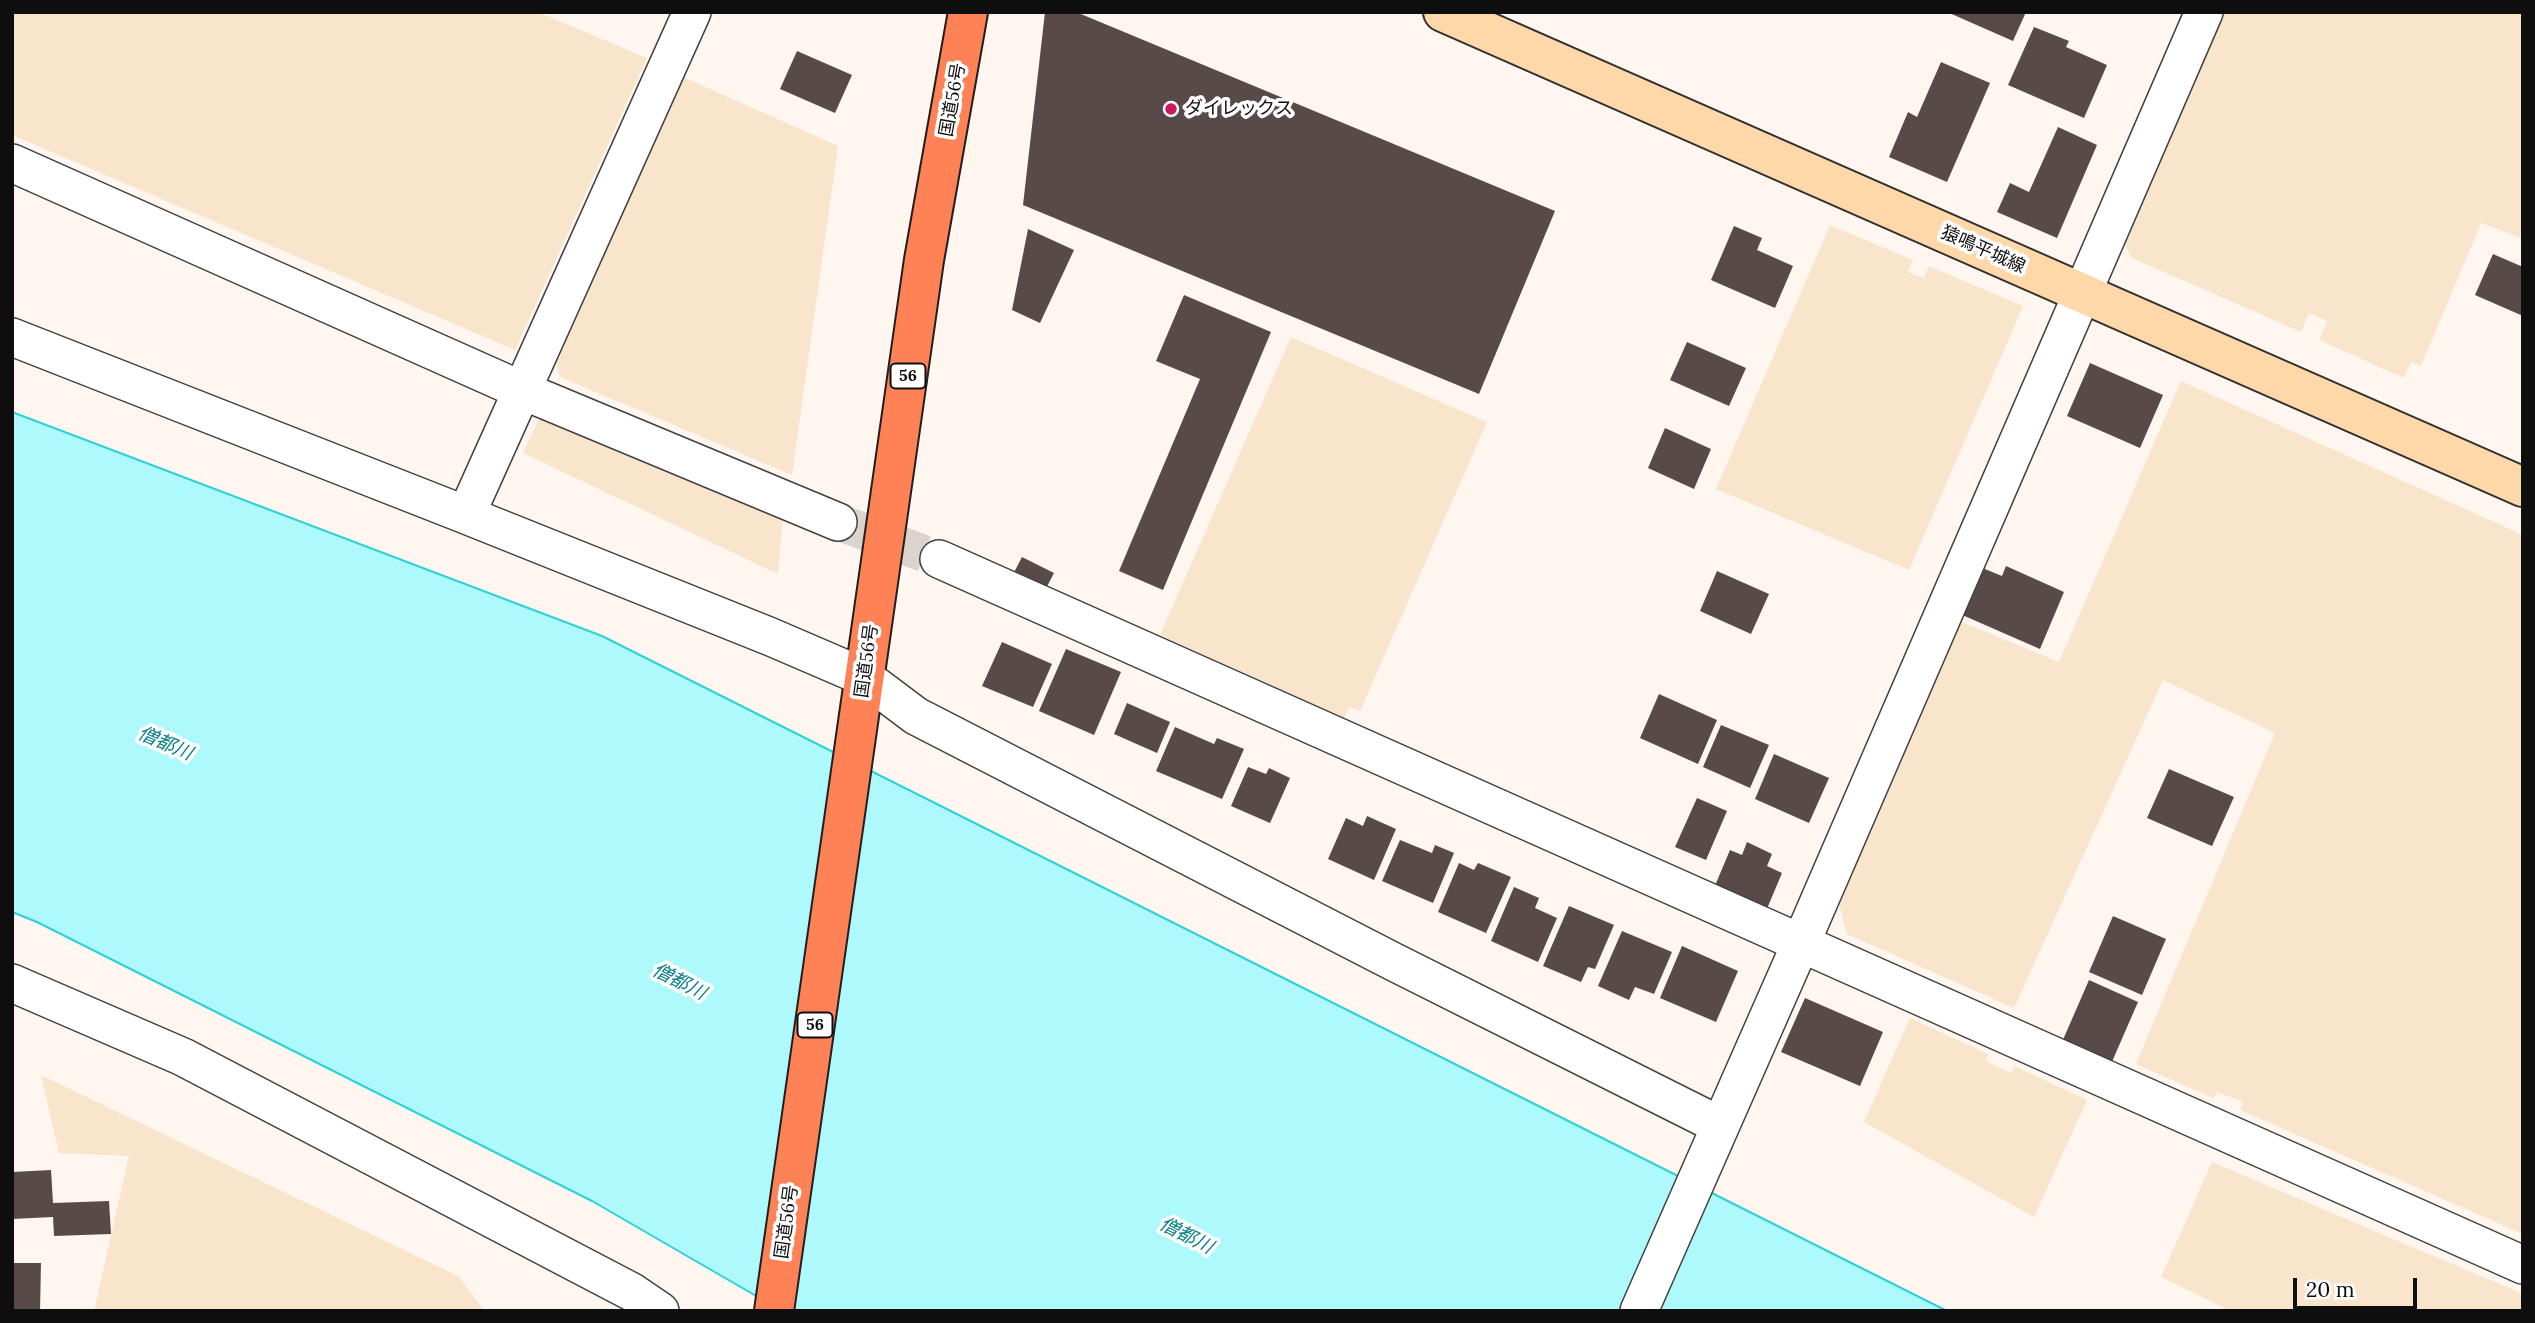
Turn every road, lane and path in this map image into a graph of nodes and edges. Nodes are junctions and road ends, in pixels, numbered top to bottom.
1 (692, 12) edge
2 (968, 12) edge
3 (1443, 12) edge
4 (2204, 12) edge
5 (12, 163) edge
6 (2081, 293) junction
7 (12, 337) edge
8 (521, 390) junction
9 (2523, 487) edge
10 (466, 515) junction
11 (838, 522) tunnel mouth
12 (939, 559) tunnel mouth
13 (864, 677) junction
14 (1801, 943) junction
15 (12, 983) edge
16 (1714, 1138) junction
17 (2523, 1265) edge
18 (660, 1311) edge
19 (774, 1311) edge
20 (1639, 1311) edge

1 - 8 street
2 - 13 highway, 国道56号 / 56
3 - 6 main road, 猿鳴平城線
4 - 6 street
5 - 8 street
6 - 9 main road, 猿鳴平城線
6 - 14 street
7 - 10 street
8 - 10 street
8 - 11 street
10 - 13 street
12 - 14 street
13 - 16 street
13 - 19 highway, 国道56号 / 56
14 - 16 street
14 - 17 street
15 - 18 street
16 - 20 street

